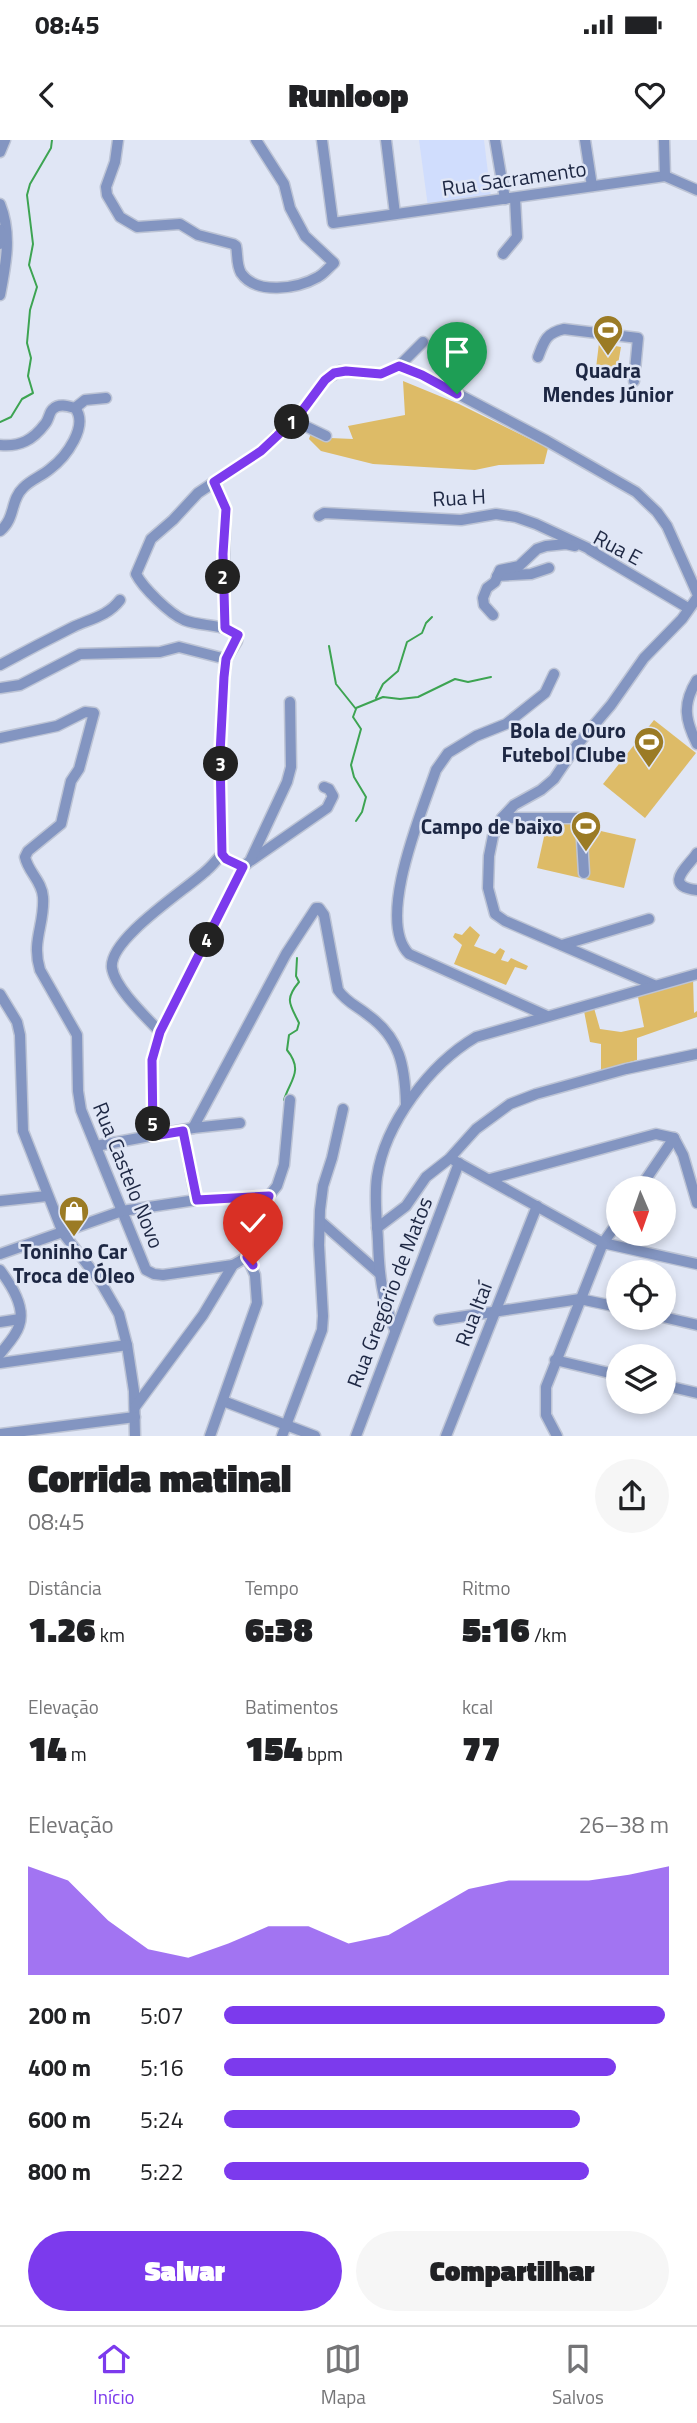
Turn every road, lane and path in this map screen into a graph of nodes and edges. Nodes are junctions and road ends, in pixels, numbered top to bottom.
1 (5, 140) edge
2 (118, 140) edge
3 (256, 140) edge
4 (323, 140) edge
5 (386, 140) edge
6 (495, 140) edge
7 (585, 140) edge
8 (664, 140) edge
9 (0, 152) edge
10 (665, 176) junction
11 (592, 186) junction
12 (697, 190) edge
13 (510, 198) junction
14 (0, 204) edge
15 (395, 214) junction
16 (0, 230) edge
17 (0, 244) edge
18 (503, 254) dead end
19 (0, 295) edge
20 (423, 342) dead end
21 (538, 358) dead end
22 (399, 366) junction
23 (634, 381) dead end
24 (106, 398) dead end
25 (75, 408) junction
26 (302, 411) junction
27 (326, 436) dead end
28 (0, 445) edge
29 (214, 482) junction
30 (319, 516) dead end
31 (0, 531) edge
32 (594, 551) junction
33 (549, 568) dead end
34 (497, 576) junction
35 (697, 595) edge
36 (120, 600) dead end
37 (688, 608) junction
38 (493, 615) dead end
39 (225, 628) junction
40 (226, 659) junction
41 (0, 666) edge
42 (554, 674) dead end
43 (697, 680) edge
44 (0, 688) edge
45 (290, 702) dead end
46 (0, 738) edge
47 (697, 744) edge
48 (324, 787) dead end
49 (502, 818) junction
50 (697, 853) edge
51 (222, 854) junction
52 (247, 864) junction
53 (584, 873) dead end
54 (697, 890) edge
55 (649, 919) dead end
56 (562, 945) junction
57 (697, 974) edge
58 (654, 985) junction
59 (0, 994) edge
60 (545, 1015) junction
61 (160, 1032) junction
62 (697, 1054) edge
63 (290, 1100) dead end
64 (406, 1104) junction
65 (342, 1109) dead end
66 (240, 1123) dead end
67 (188, 1129) junction
68 (153, 1136) junction
69 (674, 1138) junction
70 (96, 1146) junction
71 (454, 1161) junction
72 (648, 1176) edge
73 (490, 1180) junction
74 (47, 1196) junction
75 (269, 1196) junction
76 (197, 1200) junction
77 (0, 1202) edge
78 (697, 1203) edge
79 (537, 1206) junction
80 (122, 1211) junction
81 (320, 1221) junction
82 (377, 1228) junction
83 (63, 1233) junction
84 (606, 1239) edge
85 (603, 1243) junction
86 (0, 1254) edge
87 (247, 1257) junction
88 (233, 1265) junction
89 (697, 1265) edge
90 (0, 1270) edge
91 (379, 1273) junction
92 (580, 1299) junction
93 (606, 1304) edge
94 (495, 1311) junction
95 (20, 1319) junction
96 (439, 1320) dead end
97 (676, 1320) edge
98 (0, 1322) edge
99 (697, 1325) edge
100 (395, 1330) junction
101 (127, 1345) junction
102 (0, 1354) edge
103 (555, 1360) junction
104 (0, 1363) edge
105 (606, 1372) edge
106 (154, 1378) junction
107 (676, 1388) edge
108 (134, 1391) junction
109 (697, 1393) edge
110 (223, 1401) junction
111 (135, 1412) junction
112 (286, 1425) junction
113 (0, 1434) edge
114 (135, 1436) edge
115 (209, 1436) edge
116 (282, 1436) edge
117 (315, 1436) edge
118 (356, 1436) edge
119 (446, 1436) edge
120 (557, 1436) edge

1 - 9 street
2 - 3 street
4 - 15 street, Rua Sacramento
5 - 15 street
6 - 13 street
7 - 11 street
8 - 10 street
10 - 11 street, Rua Sacramento
10 - 12 street
11 - 13 street, Rua Sacramento
13 - 15 street, Rua Sacramento
13 - 18 street
14 - 19 street
16 - 17 street
20 - 22 street
21 - 23 street
22 - 26 street
22 - 35 street
24 - 25 street
25 - 28 street
25 - 31 street
26 - 27 street
26 - 29 street
29 - 39 street
29 - 39 street
30 - 32 street, Rua H
32 - 34 street, Rua E
32 - 37 street, Rua E
33 - 34 street
34 - 38 street
35 - 37 street
36 - 41 street
37 - 49 street
39 - 40 street
40 - 44 street
40 - 51 street
42 - 60 street
43 - 47 street
45 - 52 street
46 - 70 street, Rua Castelo Novo
48 - 52 street
49 - 53 street
49 - 56 street
50 - 54 street
51 - 52 street
51 - 61 street
52 - 61 street
55 - 56 street
56 - 58 street
57 - 58 street
58 - 60 street
59 - 74 street
60 - 64 street
61 - 68 street
62 - 71 street
63 - 75 street
64 - 67 street
64 - 82 street
65 - 81 street
66 - 67 street
67 - 68 street
67 - 76 street
68 - 70 street
69 - 72 street
69 - 73 street
69 - 78 street
70 - 80 street, Rua Castelo Novo
71 - 73 street
71 - 82 street
71 - 100 street, Rua Gregório de Matos
73 - 79 street
74 - 77 street
74 - 83 street
75 - 76 street
75 - 87 street
76 - 80 street
79 - 85 street
79 - 94 street, Rua Itaí
80 - 83 street
80 - 88 street, Rua Castelo Novo
81 - 91 street
81 - 112 street
82 - 91 street
83 - 86 street
83 - 101 street
84 - 85 street
85 - 89 street
85 - 92 street
87 - 88 street
87 - 110 street
88 - 106 street
90 - 95 street
91 - 100 street
92 - 93 street
92 - 94 street
92 - 103 street
94 - 96 street
94 - 119 street, Rua Itaí
95 - 98 street
95 - 102 street
97 - 99 street
100 - 118 street, Rua Gregório de Matos
101 - 104 street
101 - 108 street
103 - 105 street
103 - 120 street
106 - 108 street
106 - 111 street
107 - 109 street
108 - 111 street
110 - 112 street
110 - 115 street
111 - 113 street
111 - 114 street
112 - 116 street
112 - 117 street

